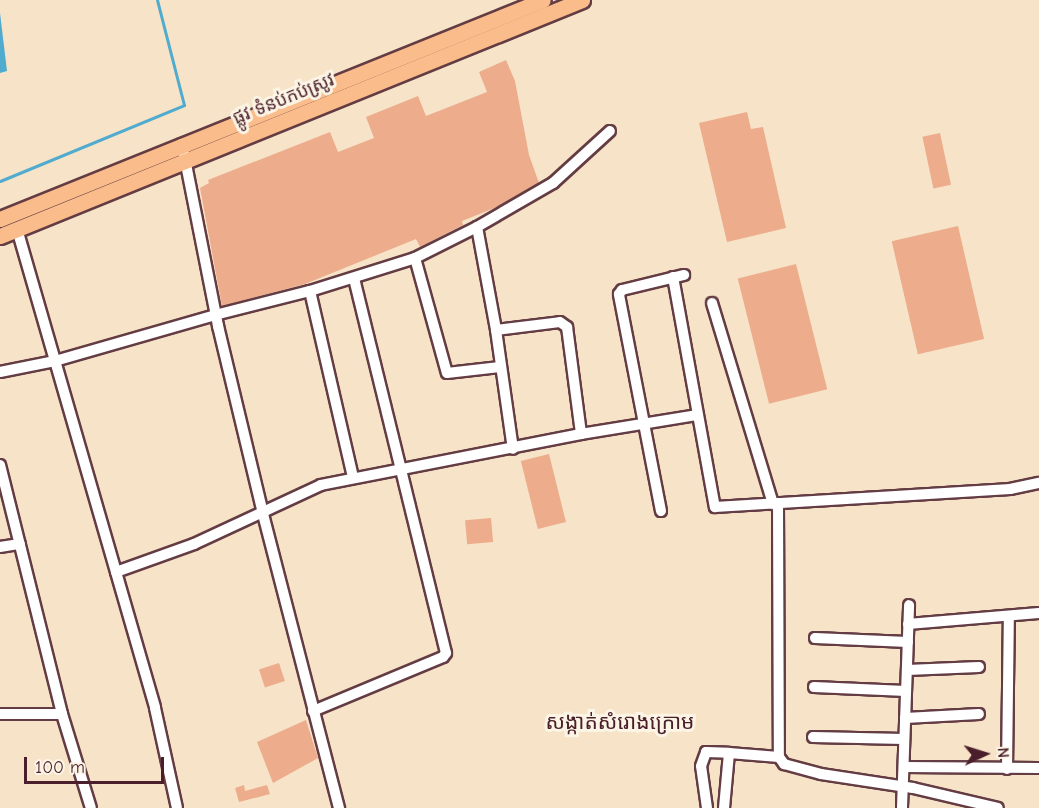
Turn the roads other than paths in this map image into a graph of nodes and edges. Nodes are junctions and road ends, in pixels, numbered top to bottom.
1 (543, 0) edge
2 (582, 0) edge
3 (610, 131) dead end
4 (182, 144) junction
5 (187, 160) junction
6 (0, 219) edge
7 (477, 227) junction
8 (17, 229) junction
9 (0, 236) edge
10 (415, 258) junction
11 (354, 278) junction
12 (310, 291) junction
13 (712, 303) dead end
14 (216, 315) junction
15 (496, 330) junction
16 (55, 361) junction
17 (500, 367) junction
18 (0, 372) edge
19 (697, 415) junction
20 (644, 425) junction
21 (581, 434) junction
22 (513, 449) junction
23 (0, 465) edge
24 (399, 470) junction
25 (353, 477) junction
26 (1039, 483) edge
27 (776, 503) junction
28 (661, 511) dead end
29 (263, 514) junction
30 (20, 544) junction
31 (0, 547) edge
32 (116, 572) junction
33 (909, 604) dead end
34 (1039, 613) edge
35 (1009, 616) junction
36 (908, 624) junction
37 (815, 638) dead end
38 (908, 642) junction
39 (979, 667) dead end
40 (907, 670) junction
41 (814, 687) dead end
42 (906, 691) junction
43 (313, 711) junction
44 (0, 714) edge
45 (62, 714) junction
46 (979, 714) dead end
47 (905, 718) junction
48 (813, 737) dead end
49 (904, 739) junction
50 (729, 753) junction
51 (779, 757) junction
52 (904, 767) junction
53 (1039, 768) edge
54 (1007, 769) junction
55 (903, 787) junction
56 (91, 808) edge
57 (177, 808) edge
58 (339, 808) edge
59 (707, 808) edge
60 (724, 808) edge
61 (902, 808) edge
62 (998, 808) edge

1 - 4 main road, ផ្លូវ ទំនប់កប់ស្រូវ
2 - 5 main road, ផ្លូវ ទំនប់កប់ស្រូវ
3 - 7 street
4 - 5 street
4 - 6 main road, ផ្លូវ ទំនប់កប់ស្រូវ
5 - 8 main road, ផ្លូវ ទំនប់កប់ស្រូវ
5 - 14 street
7 - 10 street
7 - 15 street
8 - 9 main road, ផ្លូវ ទំនប់កប់ស្រូវ
8 - 16 street
10 - 11 street
10 - 17 street
11 - 12 street
11 - 24 street
12 - 14 street
12 - 25 street
13 - 27 street
14 - 16 street
14 - 29 street
15 - 17 street
15 - 21 street
16 - 18 street
16 - 32 street
17 - 22 street
19 - 20 street
19 - 20 street
19 - 27 street
20 - 21 street
20 - 28 street
21 - 22 street
22 - 24 street
23 - 30 street
24 - 25 street
24 - 43 street
25 - 29 street
26 - 27 street
27 - 51 street
29 - 32 street
29 - 43 street
30 - 31 street
30 - 45 street
32 - 57 street
33 - 36 street
34 - 35 street
35 - 36 street
35 - 54 street
36 - 38 street
37 - 38 street
38 - 40 street
39 - 40 street
40 - 42 street
41 - 42 street
42 - 47 street
43 - 58 street
44 - 45 street
45 - 56 street
46 - 47 street
47 - 49 street
48 - 49 street
49 - 52 street
50 - 51 street
50 - 59 street
50 - 60 street
51 - 55 street
52 - 54 street
52 - 55 street
53 - 54 street
55 - 61 street
55 - 62 street

